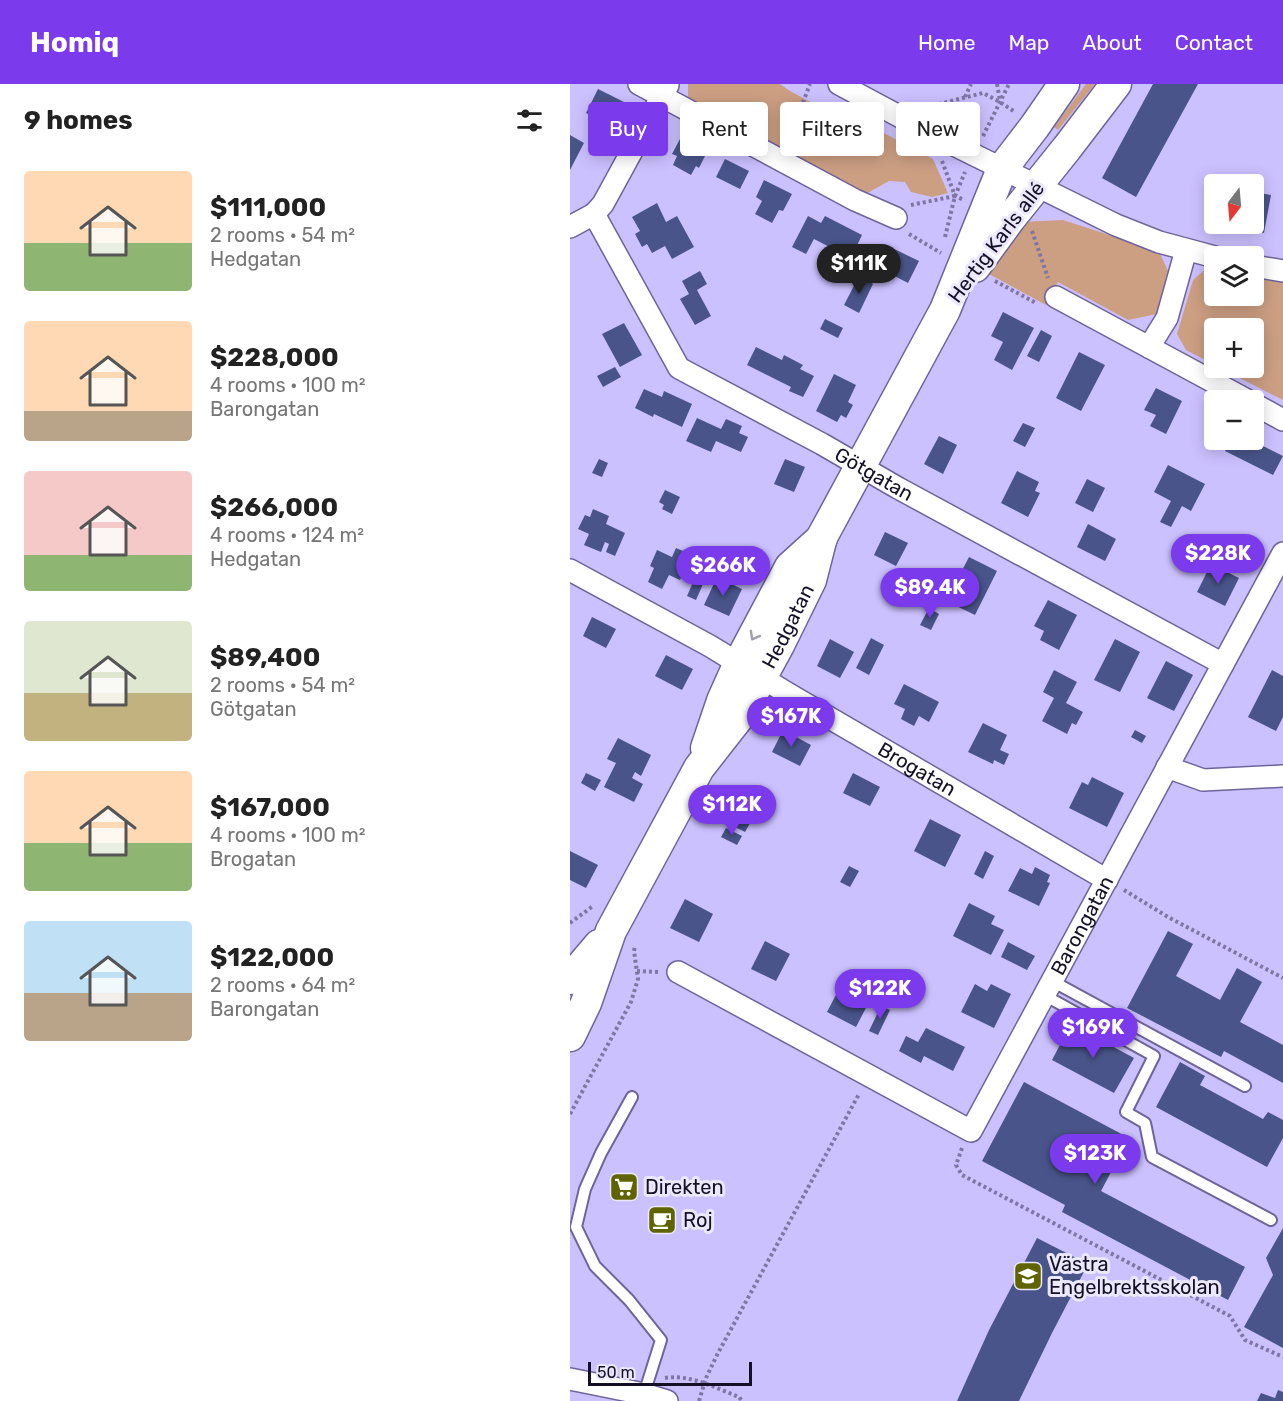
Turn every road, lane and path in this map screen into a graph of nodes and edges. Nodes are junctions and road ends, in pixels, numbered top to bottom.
1 (639, 84) edge
2 (810, 84) edge
3 (971, 84) edge
4 (997, 84) edge
5 (1009, 84) edge
6 (1064, 84) edge
7 (1116, 84) edge
8 (847, 86) edge
9 (664, 90) edge
10 (964, 98) junction
11 (1000, 102) junction
12 (892, 113) junction
13 (896, 115) edge
14 (985, 130) dead end
15 (940, 156) edge
16 (976, 156) edge
17 (783, 161) junction
18 (1002, 169) junction
19 (965, 173) dead end
20 (1037, 186) junction
21 (955, 196) junction
22 (970, 202) dead end
23 (594, 214) junction
24 (896, 218) junction
25 (570, 227) edge
26 (1031, 228) dead end
27 (1186, 250) junction
28 (941, 254) junction
29 (1204, 254) edge
30 (939, 262) dead end
31 (1264, 268) edge
32 (1283, 271) edge
33 (989, 279) dead end
34 (1056, 297) junction
35 (945, 310) junction
36 (1149, 347) junction
37 (1229, 390) edge
38 (1264, 410) edge
39 (1283, 420) edge
40 (861, 466) junction
41 (1283, 553) edge
42 (570, 570) edge
43 (1223, 663) junction
44 (750, 670) junction
45 (1167, 767) junction
46 (1283, 776) edge
47 (1107, 880) junction
48 (623, 934) junction
49 (678, 972) dead end
50 (1283, 978) edge
51 (570, 979) edge
52 (1048, 988) junction
53 (570, 1036) edge
54 (869, 1076) junction
55 (1245, 1086) dead end
56 (632, 1097) dead end
57 (570, 1114) edge
58 (971, 1131) junction
59 (1271, 1220) dead end
60 (1283, 1357) edge
61 (570, 1379) edge
62 (704, 1383) junction
63 (643, 1397) edge
64 (667, 1401) edge
65 (699, 1401) edge
66 (742, 1401) edge

1 - 9 street
2 - 17 path
3 - 10 path
4 - 11 path
5 - 11 path
6 - 18 main road, Hertig Karls allé
7 - 20 main road, Hertig Karls allé
8 - 12 street
9 - 17 street
9 - 23 street
10 - 11 path
10 - 12 path
11 - 14 path
12 - 13 street
15 - 21 path
16 - 18 street
17 - 24 street
18 - 20 street
18 - 35 main road, Hertig Karls allé
19 - 21 path
20 - 27 street
20 - 35 main road, Hertig Karls allé
21 - 22 path
21 - 24 path
21 - 28 path
23 - 25 street
23 - 40 street, Götgatan
24 - 28 path
26 - 34 path
27 - 29 street
27 - 36 street
28 - 30 path
31 - 32 street
33 - 34 path
34 - 36 street
35 - 40 main road, Hedgatan
36 - 37 street
38 - 39 street
40 - 43 street, Götgatan
40 - 44 main road, Hedgatan
41 - 43 street, Barongatan
42 - 44 street, Brogatan
43 - 45 street, Barongatan
44 - 47 street, Brogatan
44 - 48 main road, Hedgatan
45 - 46 street
45 - 47 street, Barongatan
47 - 50 path
47 - 52 street, Barongatan
48 - 51 main road, Hedgatan
48 - 53 main road, Hedgatan
48 - 57 path
49 - 54 street
52 - 55 lane
52 - 58 street, Barongatan
52 - 59 lane
54 - 58 street
54 - 62 path
56 - 63 lane
58 - 60 path
61 - 63 street
62 - 63 path
62 - 65 path
62 - 66 path
63 - 64 street

